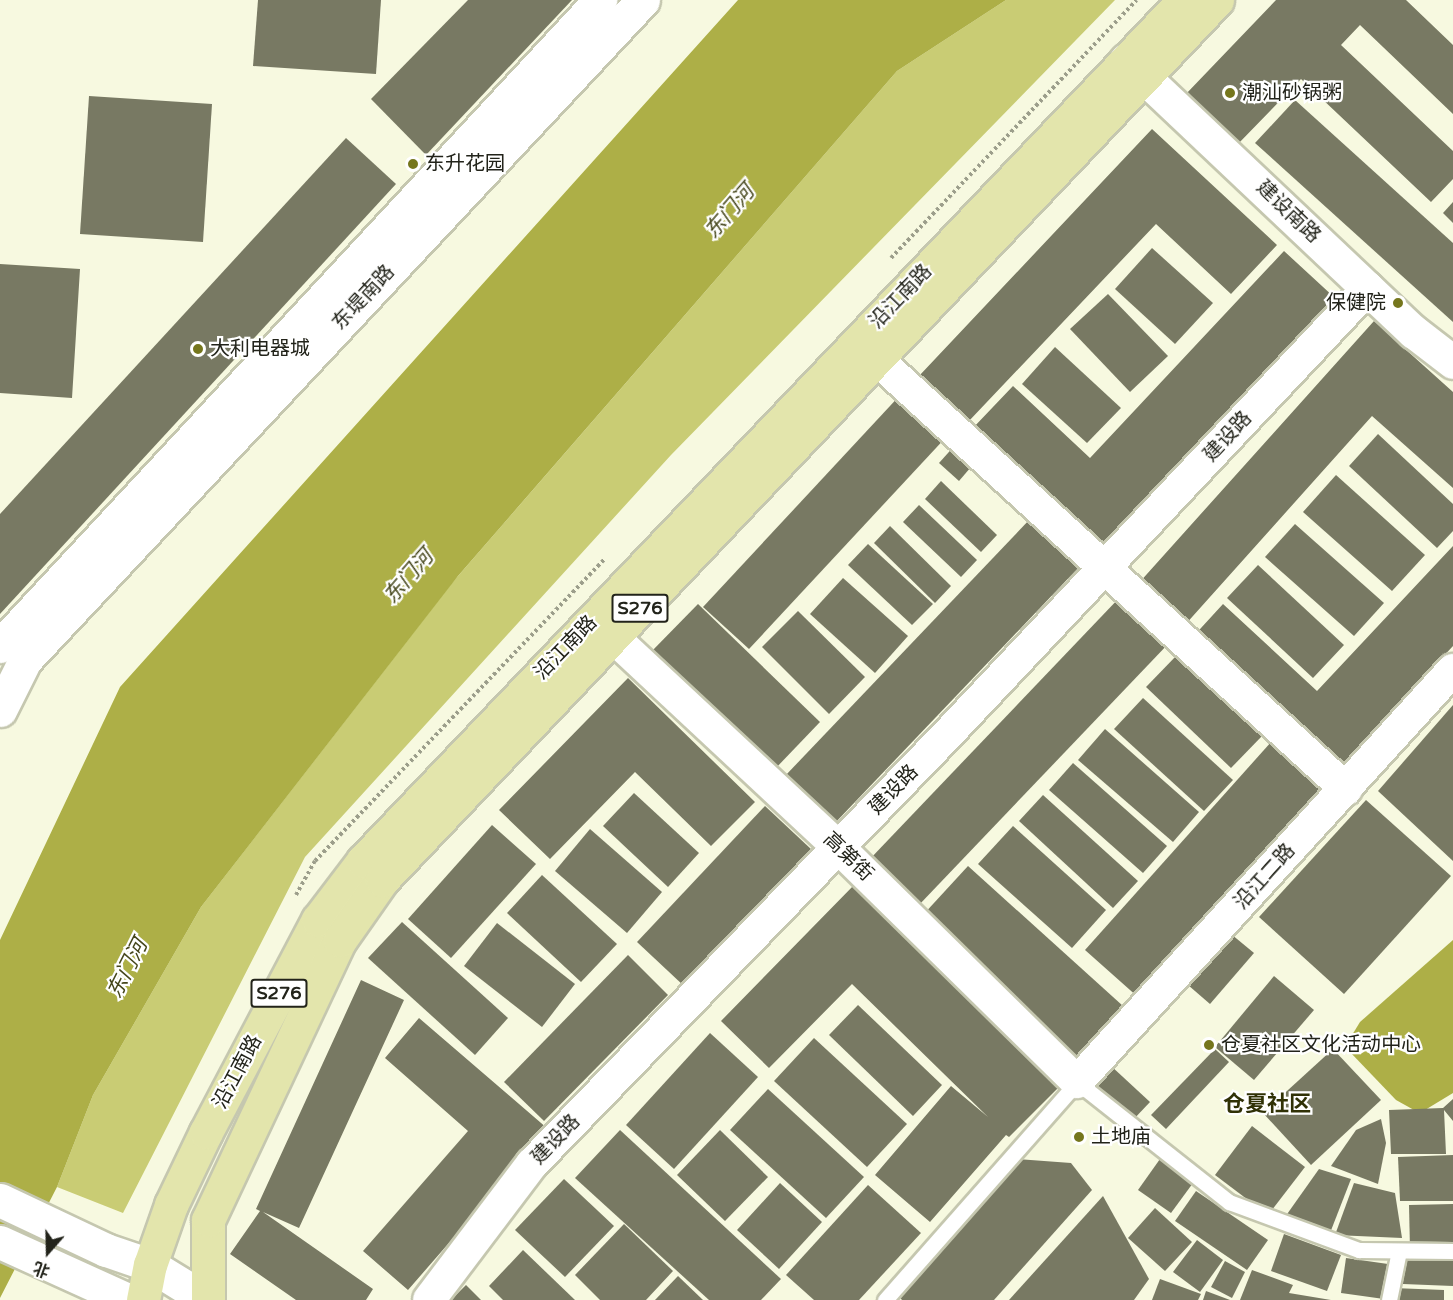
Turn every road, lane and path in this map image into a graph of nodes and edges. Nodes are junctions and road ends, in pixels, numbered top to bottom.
1 (600, 0) edge
2 (643, 0) edge
3 (1184, 0) edge
4 (1217, 0) edge
5 (1136, 68) junction
6 (1368, 288) junction
7 (867, 351) junction
8 (1453, 362) edge
9 (1102, 570) junction
10 (613, 637) junction
11 (0, 646) edge
12 (1453, 670) edge
13 (0, 710) edge
14 (1346, 789) junction
15 (838, 847) junction
16 (1077, 1082) junction
17 (0, 1200) edge
18 (0, 1242) edge
19 (1399, 1251) junction
20 (1453, 1251) edge
21 (150, 1265) junction
22 (128, 1300) edge
23 (143, 1300) edge
24 (207, 1300) edge
25 (429, 1300) edge
26 (885, 1300) edge
27 (1389, 1300) edge

1 - 11 main road, 东堤南路
2 - 13 main road, 东堤南路
3 - 5 main road, 沿江南路 / S276
4 - 5 main road, 沿江南路 / S276
5 - 6 main road, 建设南路
5 - 7 main road, 沿江南路 / S276
6 - 8 main road, 建设南路
6 - 9 street, 建设路
7 - 9 street
7 - 10 main road, 沿江南路 / S276
7 - 21 main road, 沿江南路 / S276
9 - 14 street
9 - 15 street, 建设路
10 - 15 street, 高第街
10 - 24 main road, 沿江南路 / S276
12 - 14 street, 沿江二路
14 - 16 street, 沿江二路
15 - 16 street, 高第街
15 - 25 street, 建设路
16 - 19 lane
16 - 26 lane
17 - 21 main road
18 - 22 main road
19 - 20 lane
19 - 27 lane
21 - 23 main road, 沿江南路 / S276
21 - 24 main road

